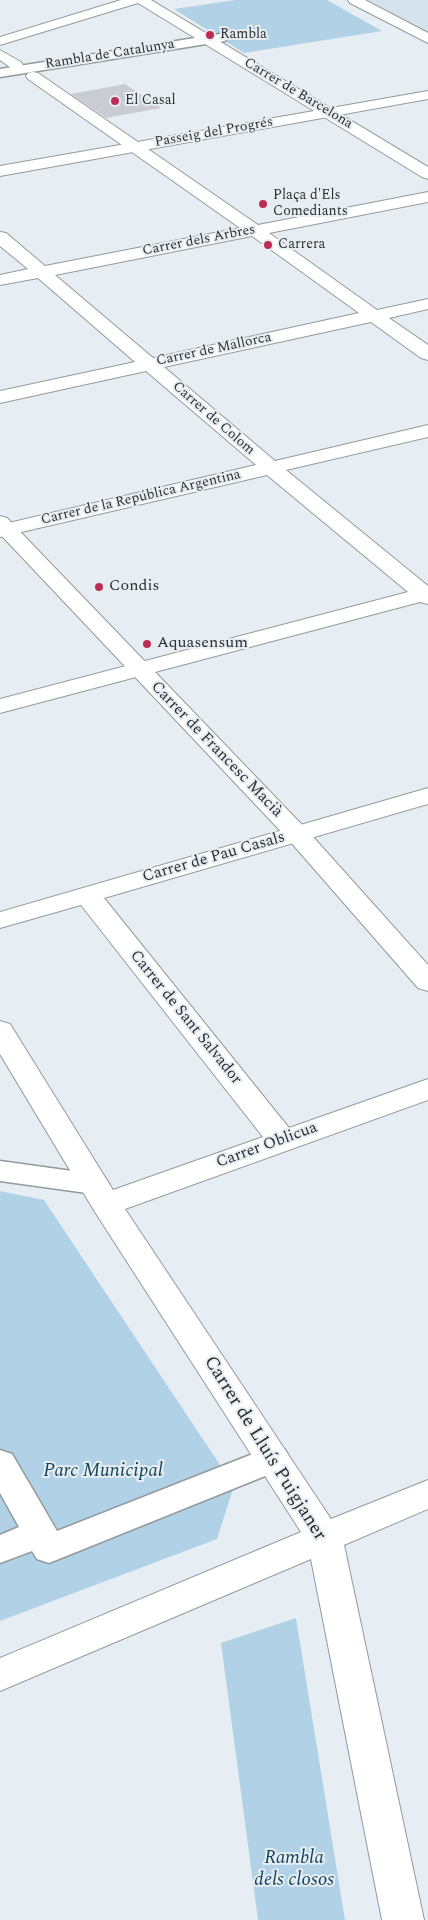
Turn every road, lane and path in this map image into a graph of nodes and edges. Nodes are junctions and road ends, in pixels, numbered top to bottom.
1 (135, 0) edge
2 (142, 0) edge
3 (355, 0) edge
4 (213, 39) junction
5 (428, 39) edge
6 (0, 41) edge
7 (0, 54) edge
8 (16, 65) dead end
9 (0, 73) edge
10 (33, 76) dead end
11 (428, 95) edge
12 (328, 113) junction
13 (137, 147) junction
14 (0, 171) edge
15 (428, 174) edge
16 (428, 197) edge
17 (254, 230) junction
18 (0, 237) edge
19 (41, 272) junction
20 (0, 280) edge
21 (428, 304) edge
22 (374, 316) junction
23 (428, 354) edge
24 (149, 364) junction
25 (0, 397) edge
26 (428, 431) edge
27 (270, 467) junction
28 (2, 527) edge
29 (427, 595) edge
30 (138, 669) junction
31 (0, 706) edge
32 (428, 796) edge
33 (297, 834) junction
34 (87, 894) junction
35 (0, 920) edge
36 (428, 982) edge
37 (0, 1030) edge
38 (428, 1089) edge
39 (283, 1141) junction
40 (0, 1172) edge
41 (100, 1194) junction
42 (273, 1459) junction
43 (0, 1463) edge
44 (428, 1494) edge
45 (40, 1534) junction
46 (325, 1539) junction
47 (0, 1549) edge
48 (0, 1675) edge
49 (403, 1920) edge

1 - 6 street
2 - 4 street, Carrer de Barcelona
3 - 5 street
4 - 9 street, Rambla de Catalunya
4 - 12 street, Carrer de Barcelona
7 - 8 street
10 - 13 street
11 - 12 street, Passeig del Progrés
12 - 13 street, Passeig del Progrés
12 - 15 street, Carrer de Barcelona
13 - 14 street, Passeig del Progrés
13 - 17 street
16 - 17 street, Carrer dels Arbres
17 - 19 street, Carrer dels Arbres
17 - 22 street
18 - 19 street, Carrer de Colom
19 - 20 street, Carrer dels Arbres
19 - 24 street, Carrer de Colom
21 - 22 street, Carrer de Mallorca
22 - 23 street
22 - 24 street, Carrer de Mallorca
24 - 25 street, Carrer de Mallorca
24 - 27 street, Carrer de Colom
26 - 27 street, Carrer de la República Argentina
27 - 28 street, Carrer de la República Argentina
27 - 29 street, Carrer de Colom
28 - 30 street, Carrer de Francesc Macià
29 - 30 street
30 - 31 street
30 - 33 street, Carrer de Francesc Macià
32 - 33 street, Carrer de Pau Casals
33 - 34 street, Carrer de Pau Casals
33 - 36 street, Carrer de Francesc Macià
34 - 35 street, Carrer de Pau Casals
34 - 39 street, Carrer de Sant Salvador
37 - 41 street, Carrer de Lluís Puigjaner
38 - 39 street, Carrer Oblicua
39 - 41 street, Carrer Oblicua
40 - 41 street
41 - 42 street, Carrer de Lluís Puigjaner
42 - 45 street
42 - 46 street, Carrer de Lluís Puigjaner
43 - 45 street
44 - 46 street
45 - 47 street
46 - 48 street
46 - 49 street, Carrer de Lluís Puigjaner

